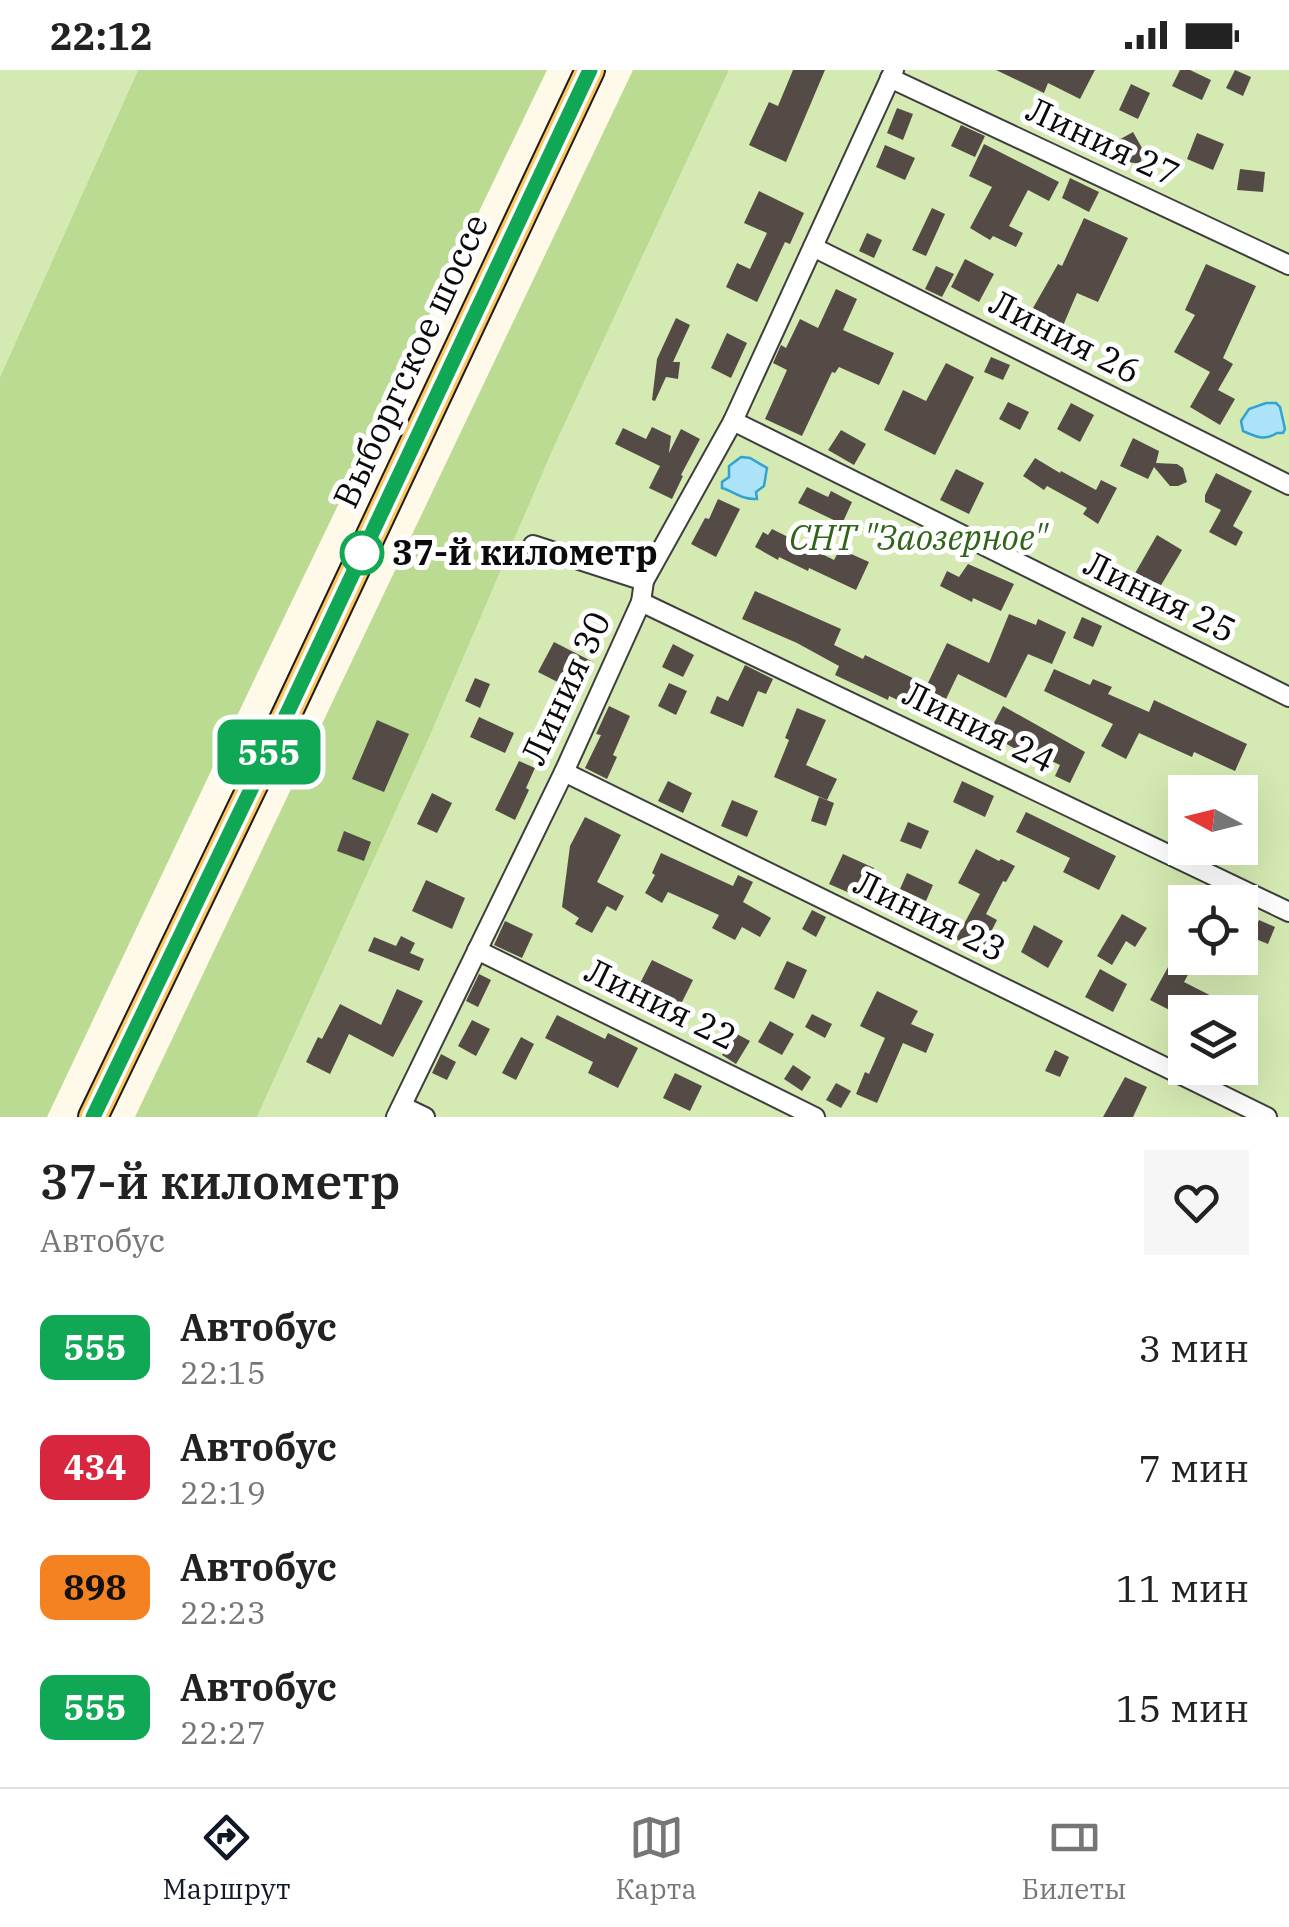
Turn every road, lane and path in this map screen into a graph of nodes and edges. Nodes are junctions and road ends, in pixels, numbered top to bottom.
1 (590, 70) edge
2 (892, 74) edge
3 (813, 247) junction
4 (1289, 266) edge
5 (734, 421) junction
6 (1289, 484) edge
7 (533, 545) dead end
8 (644, 581) junction
9 (641, 602) junction
10 (1289, 697) edge
11 (564, 772) junction
12 (1289, 912) edge
13 (478, 950) junction
14 (400, 1112) edge
15 (93, 1117) edge
16 (424, 1117) edge
17 (815, 1117) edge
18 (1267, 1117) edge

1 - 15 main road, Выборгское шоссе
2 - 3 street, Линия 30
2 - 4 street, Линия 27
3 - 5 street, Линия 30
3 - 6 street, Линия 26
5 - 8 street, Линия 30
5 - 10 street, Линия 25
7 - 8 street
8 - 9 street, Линия 30
9 - 11 street, Линия 30
9 - 12 street, Линия 24
11 - 13 street, Линия 30
11 - 18 street, Линия 23
13 - 14 street, Линия 30
13 - 17 street, Линия 22
14 - 16 street

